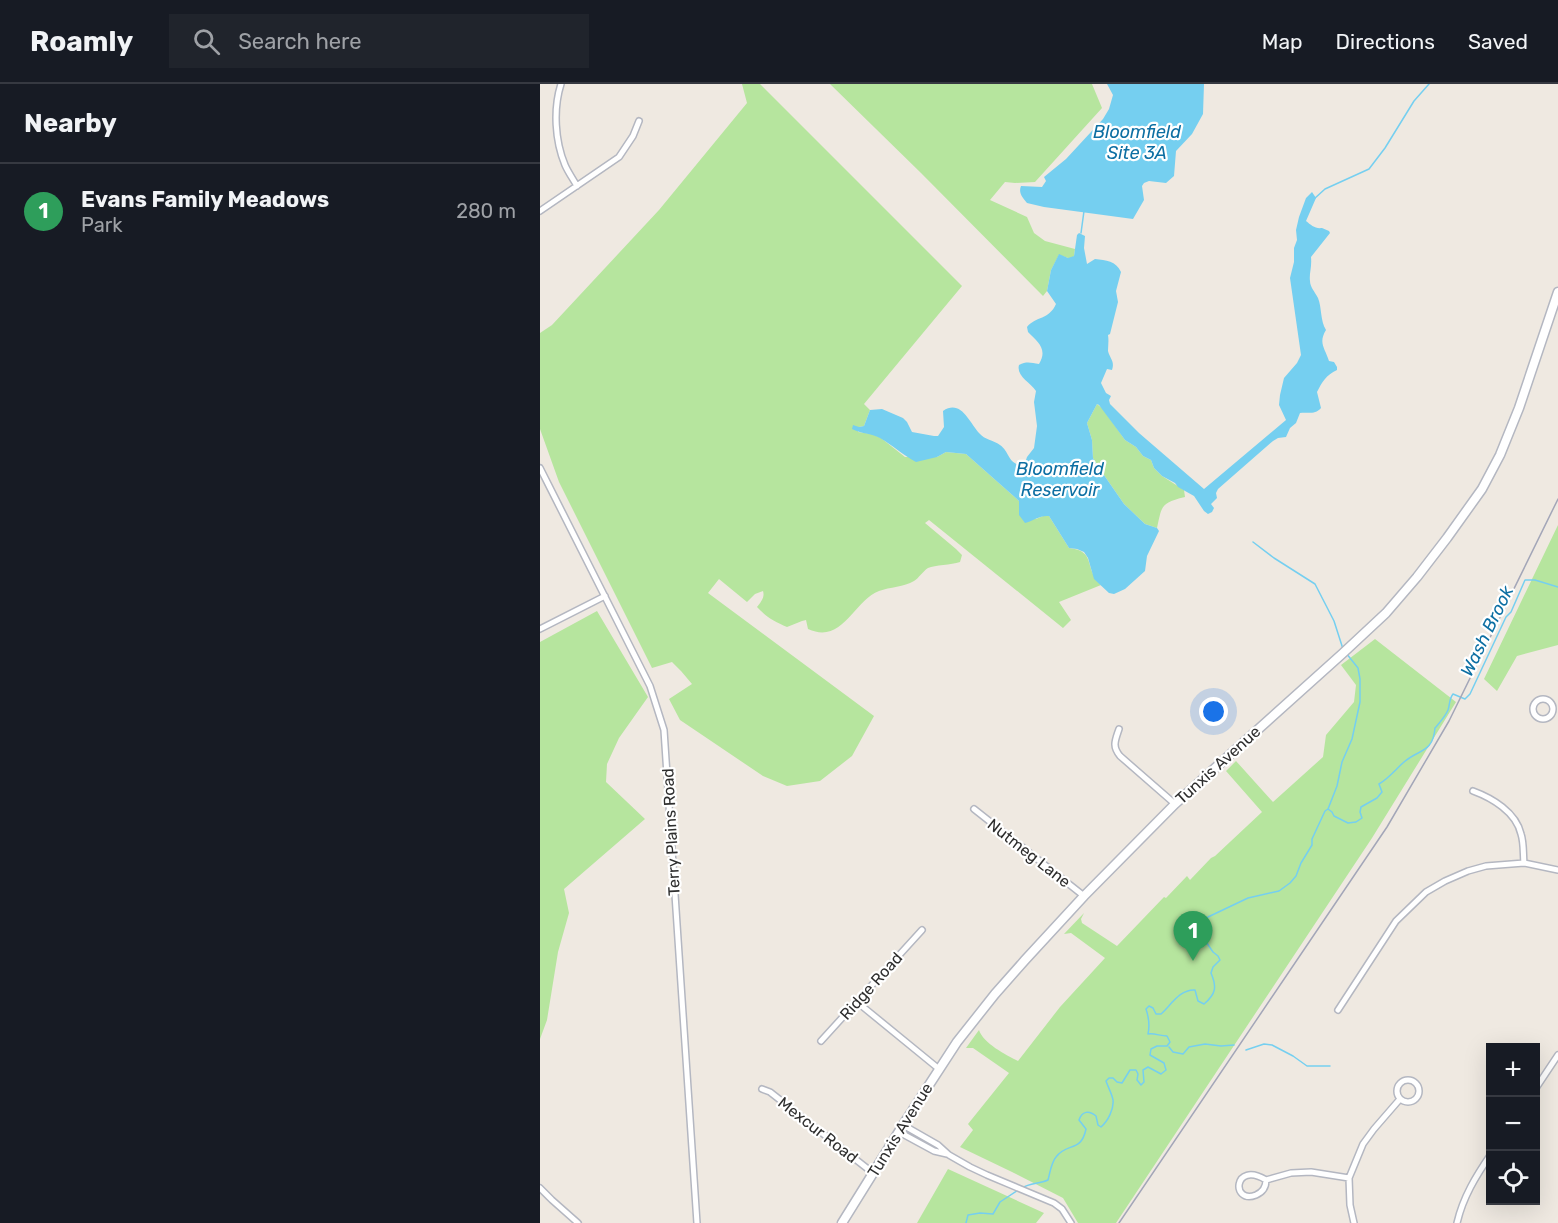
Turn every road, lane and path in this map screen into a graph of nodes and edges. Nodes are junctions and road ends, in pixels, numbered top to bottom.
1 (561, 84) edge
2 (639, 121) dead end
3 (577, 186) junction
4 (540, 211) edge
5 (1558, 292) edge
6 (540, 469) edge
7 (605, 596) junction
8 (540, 629) edge
9 (1119, 729) dead end
10 (1473, 791) dead end
11 (1175, 804) junction
12 (974, 809) dead end
13 (1524, 863) junction
14 (1558, 870) edge
15 (1084, 897) junction
16 (922, 930) dead end
17 (857, 1002) junction
18 (1338, 1010) dead end
19 (821, 1041) dead end
20 (1558, 1055) edge
21 (939, 1069) junction
22 (1540, 1082) edge
23 (762, 1089) dead end
24 (1400, 1099) junction
25 (901, 1128) junction
26 (1486, 1161) edge
27 (873, 1173) junction
28 (1349, 1178) junction
29 (1266, 1180) junction
30 (540, 1188) edge
31 (578, 1223) edge
32 (698, 1223) edge
33 (842, 1223) edge
34 (1071, 1223) edge
35 (1354, 1223) edge
36 (1456, 1223) edge

1 - 3 street
2 - 3 street
3 - 4 street
5 - 11 main road, Tunxis Avenue
6 - 7 street, Terry Plains Road
7 - 8 street
7 - 32 street, Terry Plains Road
9 - 11 street
10 - 13 street
11 - 15 main road, Tunxis Avenue
12 - 15 street, Nutmeg Lane
13 - 14 street
13 - 18 street
15 - 21 main road, Tunxis Avenue
16 - 17 street, Ridge Road
17 - 19 street, Ridge Road
17 - 21 street
20 - 22 street
21 - 25 main road, Tunxis Avenue
23 - 27 street, Mexcur Road
24 - 24 street
24 - 28 street
25 - 27 main road, Tunxis Avenue
25 - 34 street
26 - 36 street
27 - 33 main road, Tunxis Avenue
28 - 29 street
28 - 35 street
29 - 29 street
30 - 31 street

